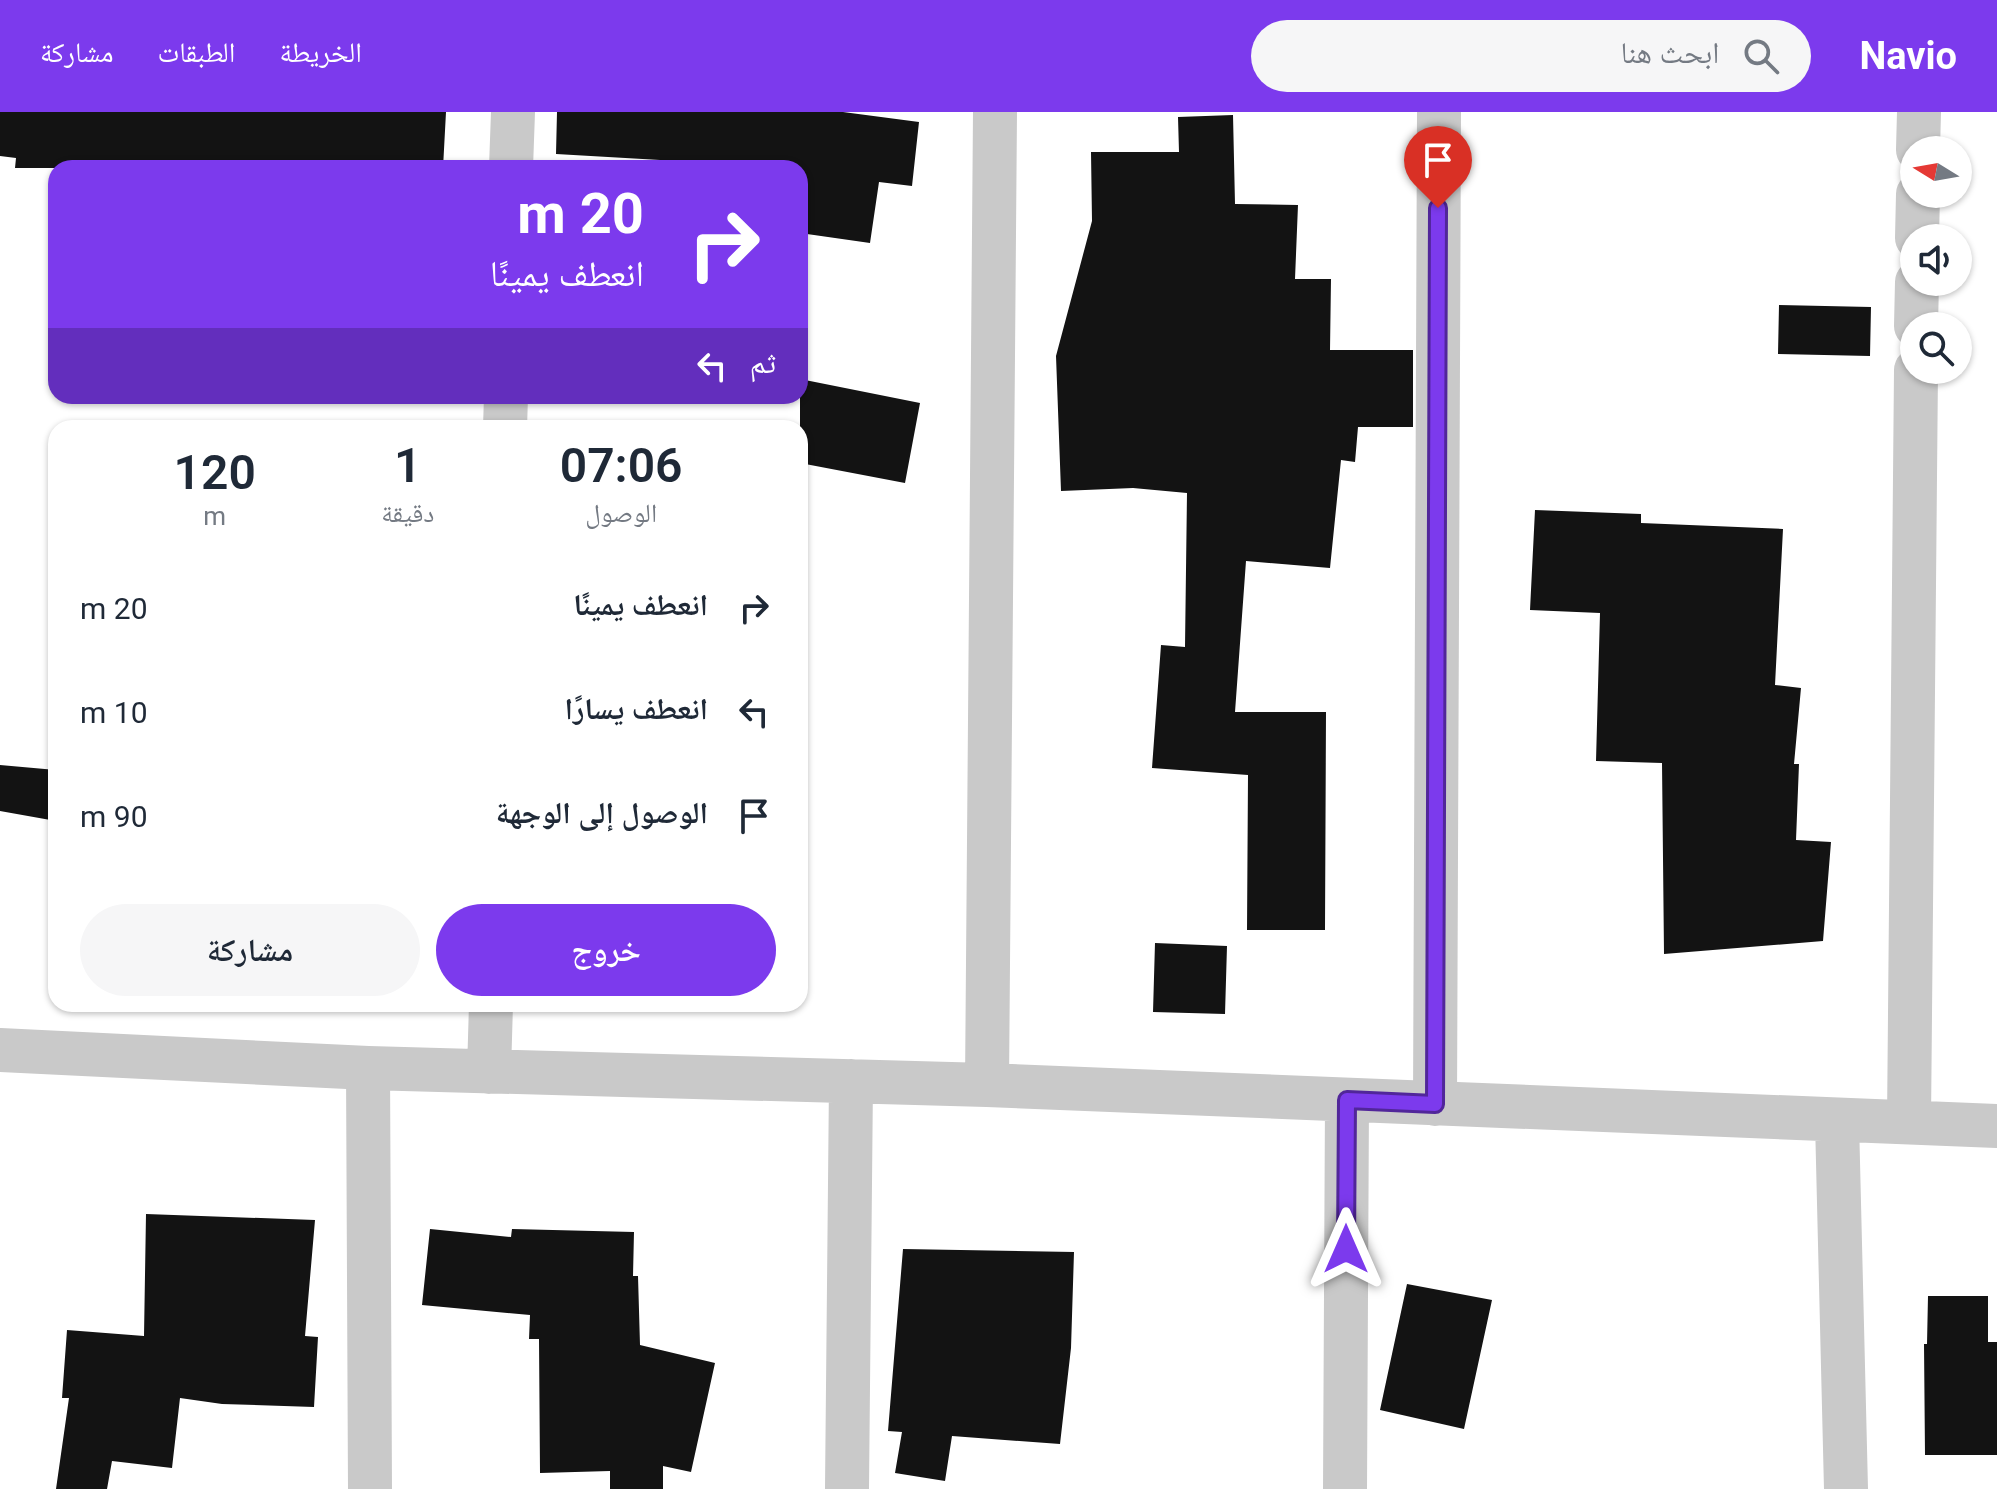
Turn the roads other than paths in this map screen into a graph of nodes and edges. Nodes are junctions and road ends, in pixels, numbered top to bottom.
1 (513, 112) edge
2 (995, 112) edge
3 (1439, 112) edge
4 (1919, 112) edge
5 (1918, 136) edge
6 (511, 160) edge
7 (1916, 384) edge
8 (491, 1012) edge
9 (0, 1050) edge
10 (368, 1068) junction
11 (489, 1072) junction
12 (851, 1081) junction
13 (987, 1085) junction
14 (1347, 1100) junction
15 (1435, 1104) junction
16 (1837, 1121) junction
17 (1909, 1122) junction
18 (1997, 1126) edge
19 (370, 1489) edge
20 (847, 1489) edge
21 (1345, 1489) edge
22 (1846, 1489) edge

1 - 6 street
2 - 13 street
3 - 15 street
4 - 5 street
7 - 17 street
8 - 11 street
9 - 10 street
10 - 11 street
10 - 19 street
11 - 12 street
12 - 13 street
12 - 20 street
13 - 14 street
14 - 15 street
14 - 21 street
15 - 16 street
16 - 17 street
16 - 22 street
17 - 18 street

